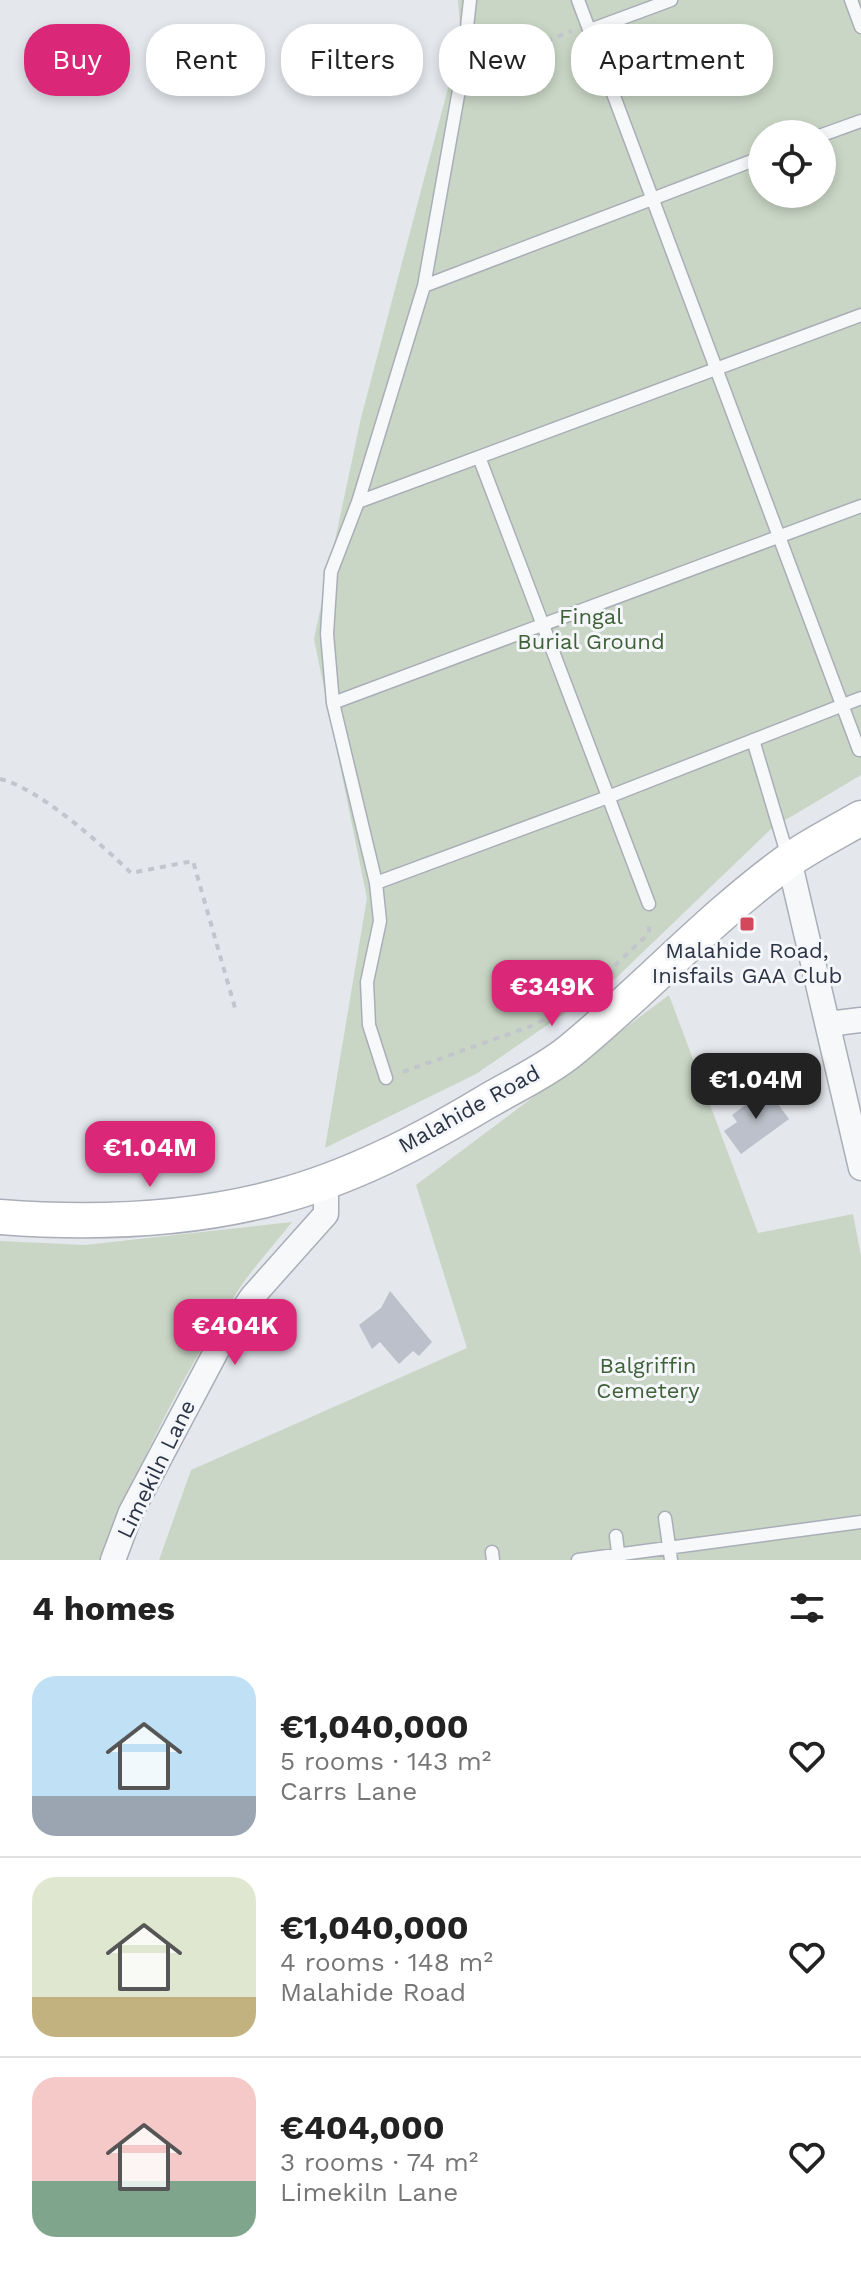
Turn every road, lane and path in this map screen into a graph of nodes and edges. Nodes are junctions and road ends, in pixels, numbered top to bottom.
1 (470, 0) edge
2 (578, 0) edge
3 (671, 0) edge
4 (851, 0) edge
5 (467, 24) edge
6 (587, 24) edge
7 (601, 24) edge
8 (861, 27) edge
9 (458, 96) edge
10 (614, 96) edge
11 (861, 121) edge
12 (836, 130) edge
13 (748, 162) edge
14 (652, 198) junction
15 (424, 286) junction
16 (861, 315) edge
17 (716, 369) junction
18 (479, 457) junction
19 (358, 502) junction
20 (861, 506) edge
21 (779, 536) junction
22 (542, 623) junction
23 (861, 698) edge
24 (333, 703) junction
25 (842, 705) junction
26 (753, 740) junction
27 (859, 750) dead end
28 (0, 779) edge
29 (608, 797) junction
30 (861, 818) edge
31 (789, 860) junction
32 (376, 883) junction
33 (649, 904) joint
34 (235, 1008) dead end
35 (861, 1020) edge
36 (828, 1024) junction
37 (386, 1078) joint
38 (861, 1168) edge
39 (326, 1181) junction
40 (0, 1217) edge
41 (665, 1518) dead end
42 (861, 1522) edge
43 (616, 1536) dead end
44 (670, 1554) edge
45 (619, 1557) edge
46 (113, 1560) edge
47 (578, 1560) edge

1 - 5 lane
2 - 6 lane
3 - 7 lane
4 - 8 lane
9 - 15 lane
10 - 14 lane
11 - 12 lane
13 - 14 lane
14 - 15 lane
14 - 17 lane
15 - 19 lane
16 - 17 lane
17 - 18 lane
17 - 21 lane
18 - 19 lane
18 - 22 lane
19 - 24 lane
20 - 21 lane
21 - 22 lane
21 - 25 lane
22 - 24 lane
22 - 29 lane
23 - 25 lane
24 - 32 lane
25 - 26 lane
25 - 27 lane
26 - 29 lane
26 - 31 lane
28 - 34 path
29 - 32 lane
29 - 33 lane
30 - 31 main road, Malahide Road
31 - 36 street
31 - 39 main road, Malahide Road
32 - 37 lane
33 - 37 path
35 - 36 street
36 - 38 street
39 - 40 main road, Malahide Road
39 - 46 street, Limekiln Lane
41 - 44 lane
42 - 44 lane
43 - 45 lane
44 - 45 lane
45 - 47 lane

